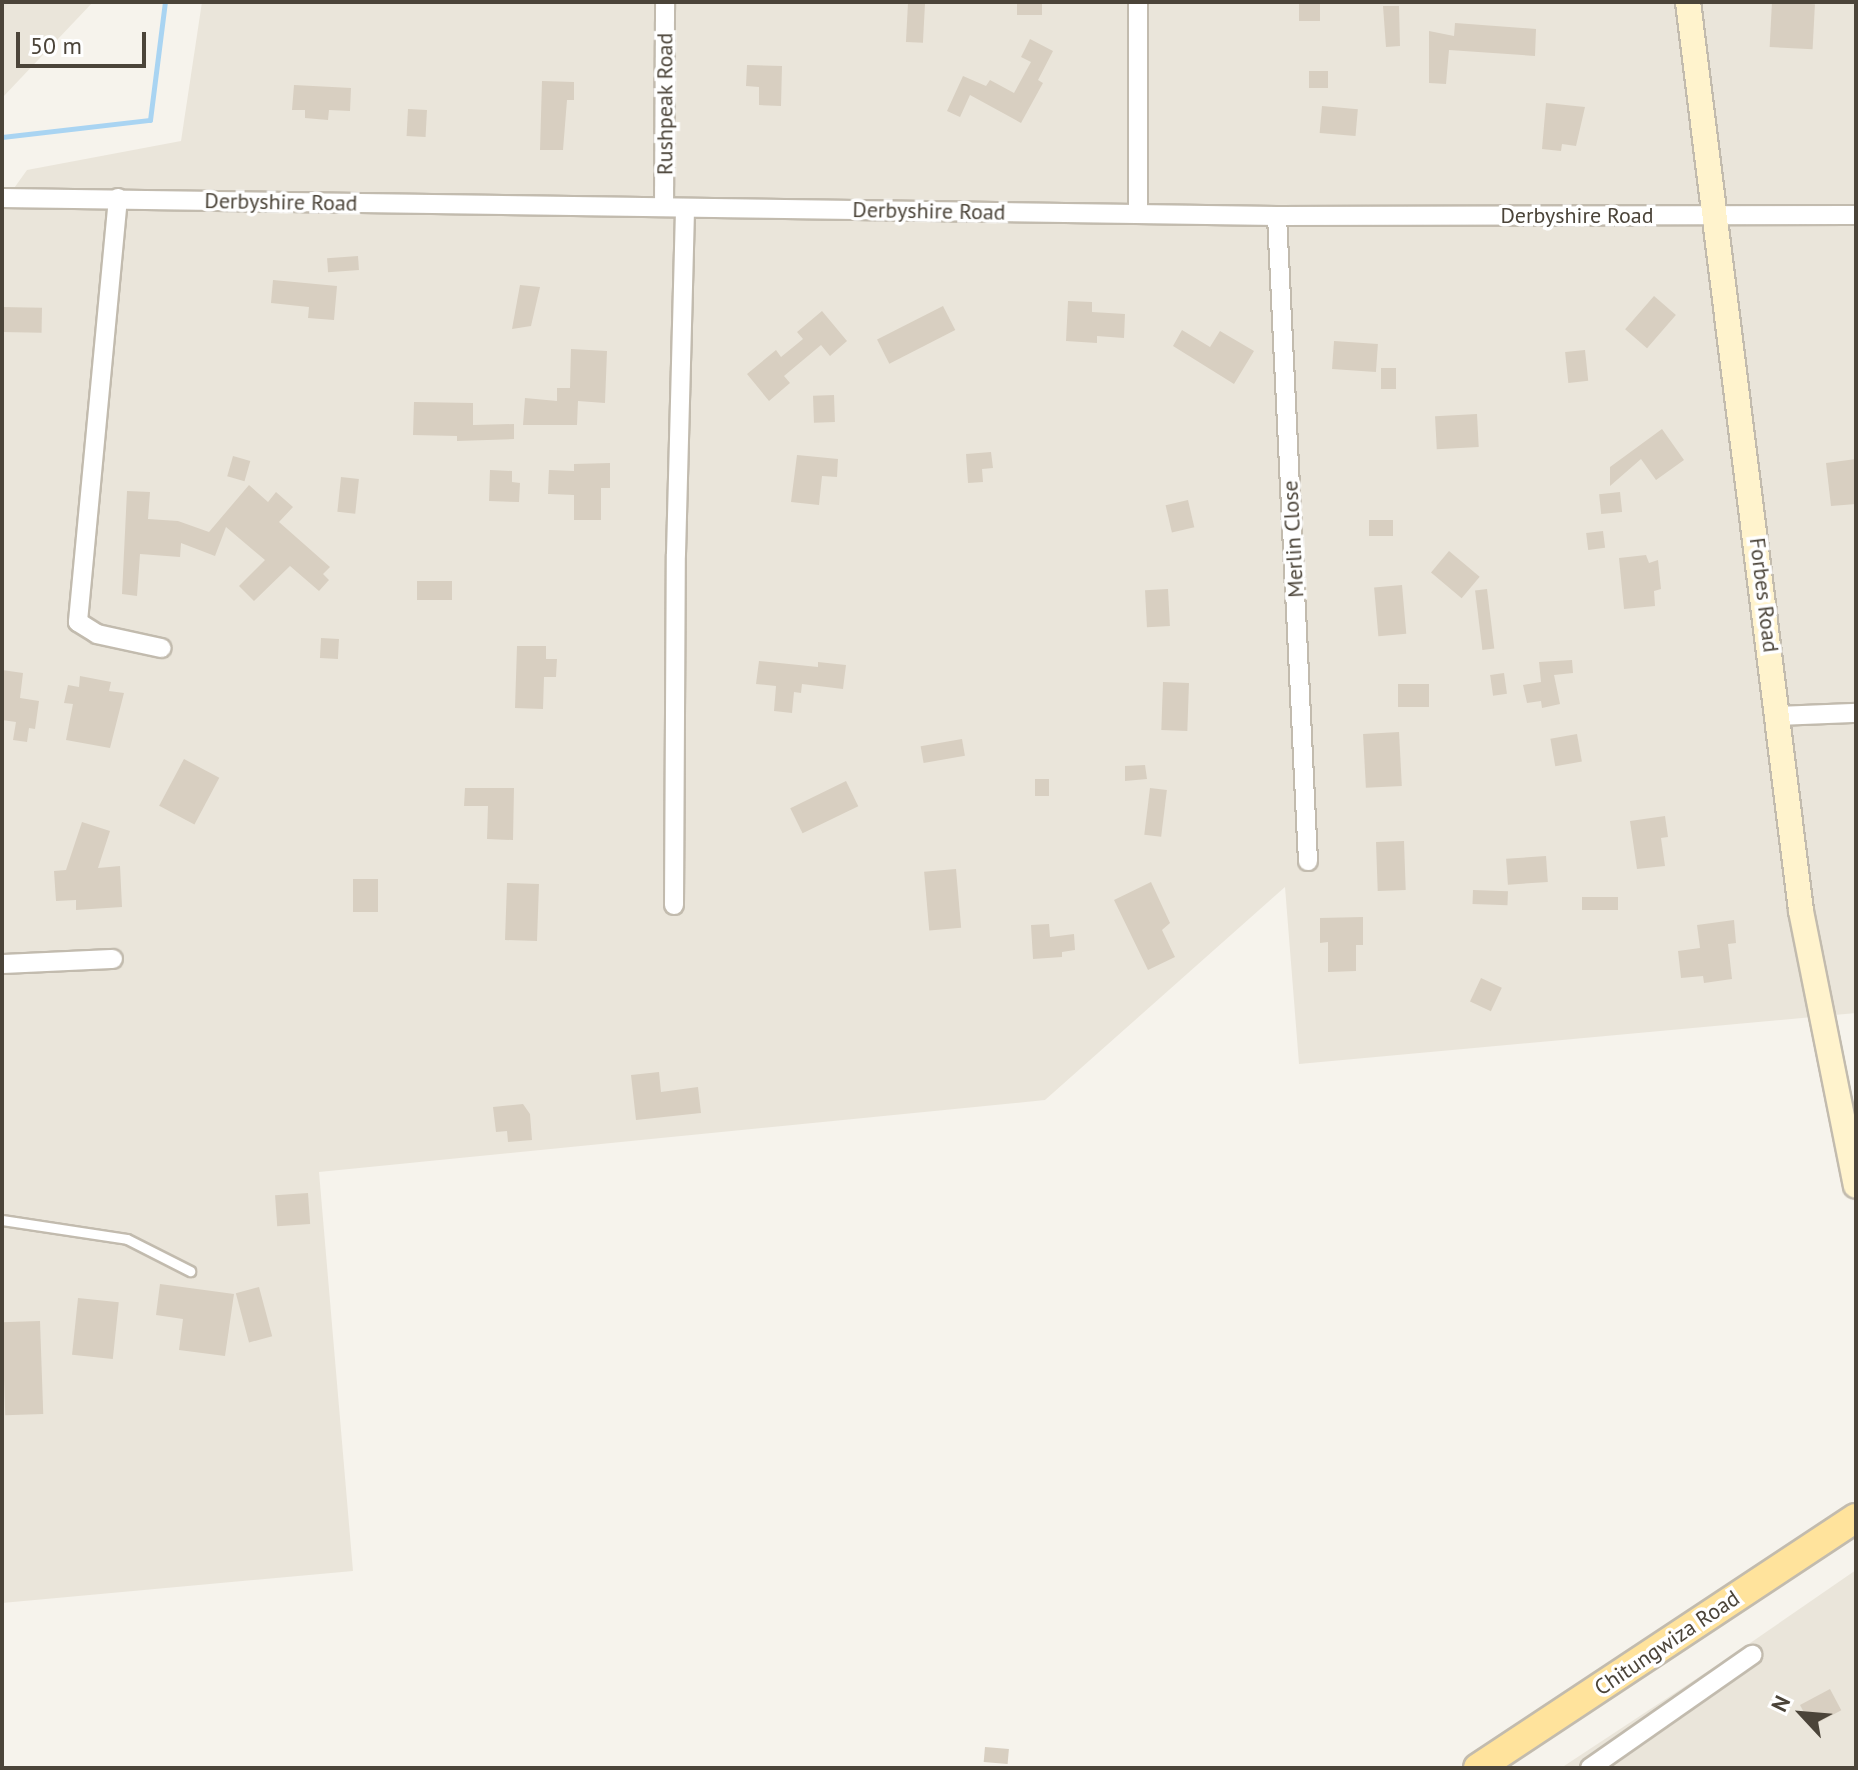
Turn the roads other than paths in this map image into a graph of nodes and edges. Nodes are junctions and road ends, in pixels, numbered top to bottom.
1 (665, 2) edge
2 (1138, 2) edge
3 (1688, 2) edge
4 (2, 198) edge
5 (118, 198) junction
6 (664, 207) junction
7 (685, 208) junction
8 (1138, 213) junction
9 (1856, 215) edge
10 (1277, 216) junction
11 (1716, 217) junction
12 (161, 648) dead end
13 (1856, 713) edge
14 (1780, 716) junction
15 (1308, 861) dead end
16 (674, 905) dead end
17 (113, 959) dead end
18 (2, 964) edge
19 (1856, 1186) edge
20 (2, 1220) edge
21 (190, 1271) dead end
22 (1856, 1518) edge
23 (1752, 1655) dead end
24 (1478, 1768) edge
25 (1590, 1768) edge

1 - 6 street, Rushpeak Road
2 - 8 street
3 - 11 main road, Forbes Road
4 - 5 street, Derbyshire Road
5 - 6 street, Derbyshire Road
5 - 12 street
6 - 7 street, Derbyshire Road
7 - 8 street, Derbyshire Road
7 - 16 street
8 - 10 street, Derbyshire Road
9 - 11 street, Derbyshire Road
10 - 11 street, Derbyshire Road
10 - 15 street, Merlin Close
11 - 14 main road, Forbes Road
13 - 14 street
14 - 19 main road, Forbes Road
17 - 18 street
20 - 21 lane
22 - 24 main road, Chitungwiza Road
23 - 25 street

